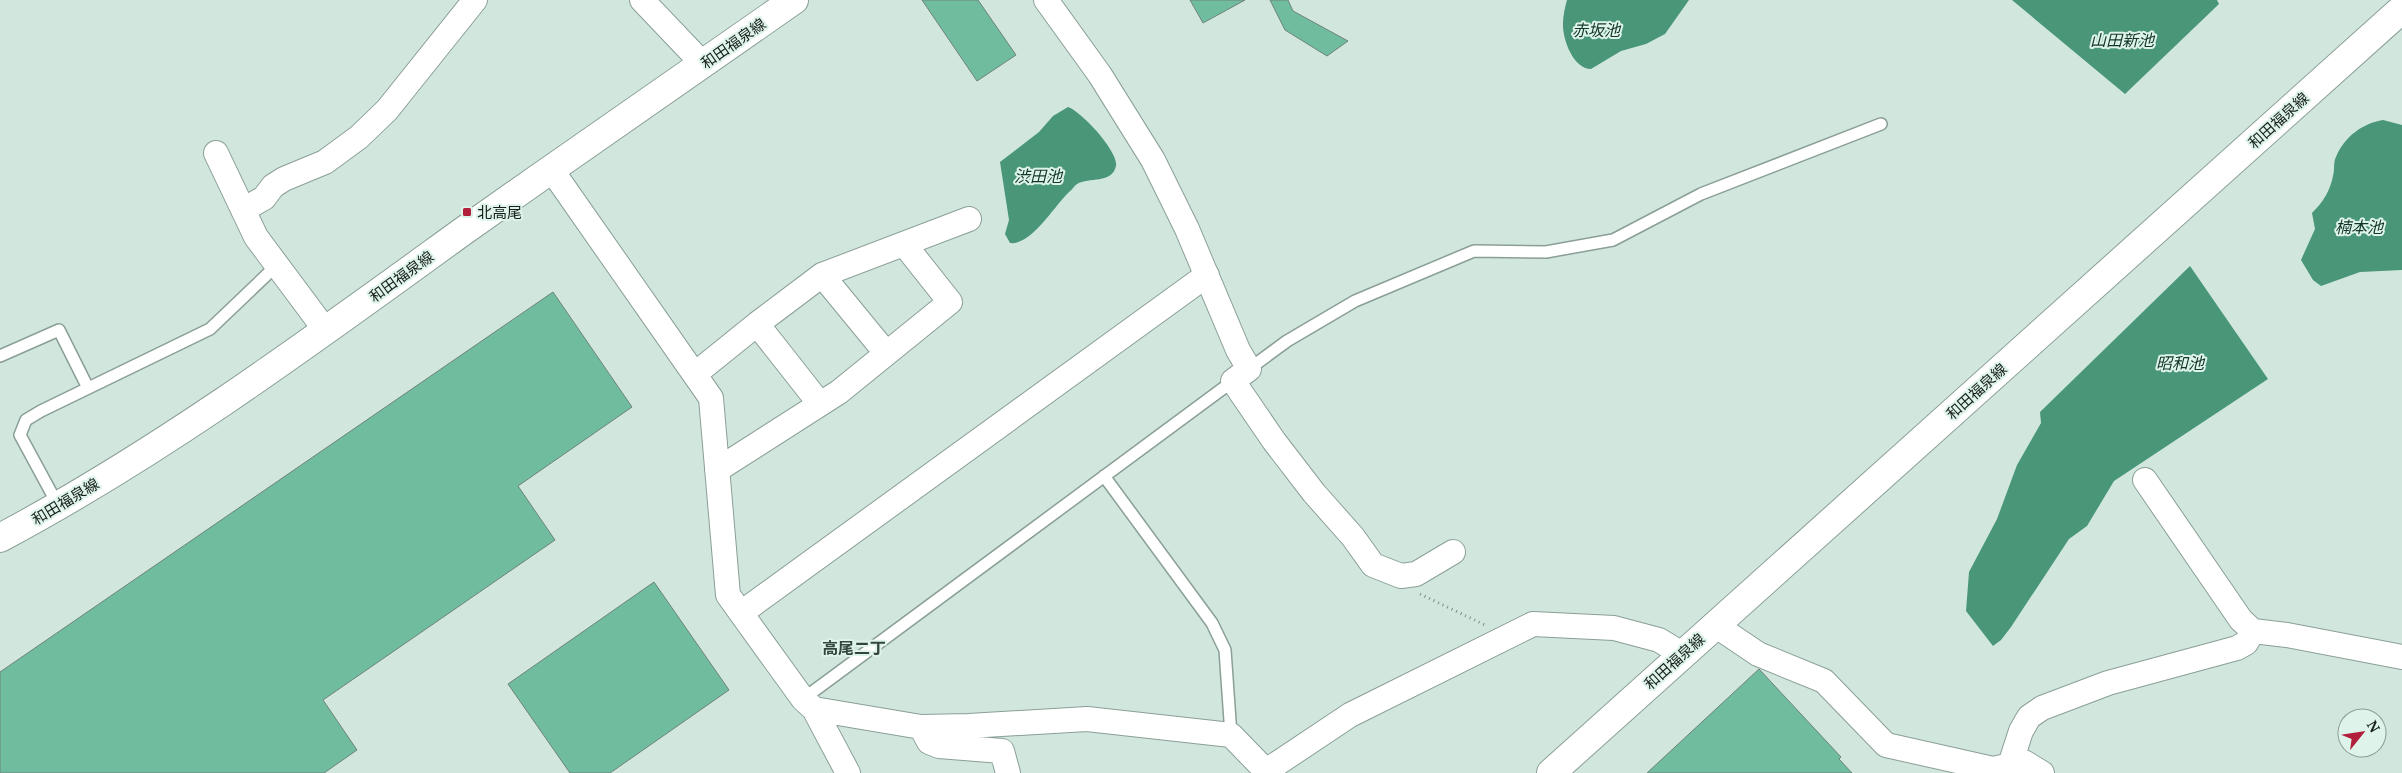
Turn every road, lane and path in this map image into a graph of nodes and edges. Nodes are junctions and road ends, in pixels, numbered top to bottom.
1 (475, 0) edge
2 (642, 0) edge
3 (794, 0) edge
4 (1046, 0) edge
5 (2402, 9) edge
6 (703, 64) junction
7 (1881, 124) dead end
8 (216, 152) dead end
9 (550, 169) junction
10 (243, 210) junction
11 (969, 219) dead end
12 (904, 244) junction
13 (277, 266) junction
14 (822, 275) junction
15 (1207, 275) junction
16 (757, 324) junction
17 (326, 331) junction
18 (886, 353) junction
19 (0, 356) edge
20 (695, 374) junction
21 (1241, 375) junction
22 (88, 388) junction
23 (820, 404) junction
24 (717, 470) junction
25 (1104, 476) junction
26 (2146, 480) dead end
27 (59, 506) junction
28 (0, 538) edge
29 (1453, 552) dead end
30 (1415, 592) dead end
31 (741, 613) junction
32 (1715, 625) junction
33 (2253, 631) junction
34 (1510, 636) junction
35 (1682, 654) junction
36 (2402, 657) edge
37 (809, 704) junction
38 (921, 727) junction
39 (1232, 735) junction
40 (1998, 769) edge
41 (1267, 772) edge
42 (848, 773) edge
43 (1008, 773) edge
44 (1551, 773) edge
45 (2042, 773) edge

1 - 10 street
2 - 6 street
3 - 6 main road, 和田福泉線
4 - 15 street
5 - 32 main road, 和田福泉線
6 - 9 main road, 和田福泉線
7 - 21 lane
8 - 10 street
9 - 17 main road, 和田福泉線
9 - 20 street
10 - 13 street
11 - 12 street
12 - 14 street
12 - 18 street
13 - 17 street
13 - 22 lane
14 - 16 street
14 - 18 street
15 - 21 street
15 - 31 street
16 - 20 street
16 - 23 street
17 - 27 main road, 和田福泉線
18 - 23 street
19 - 22 lane
20 - 24 street
21 - 25 lane
21 - 29 street
22 - 27 lane
23 - 24 street
24 - 31 street
25 - 37 lane
25 - 39 lane
26 - 33 street
27 - 28 main road, 和田福泉線
30 - 34 path
31 - 37 street
32 - 35 main road, 和田福泉線
32 - 40 street
33 - 36 street
33 - 40 street
34 - 35 street
34 - 41 street
35 - 44 main road, 和田福泉線
37 - 38 street
37 - 42 street
38 - 39 street
38 - 43 street
39 - 41 street
40 - 45 street

